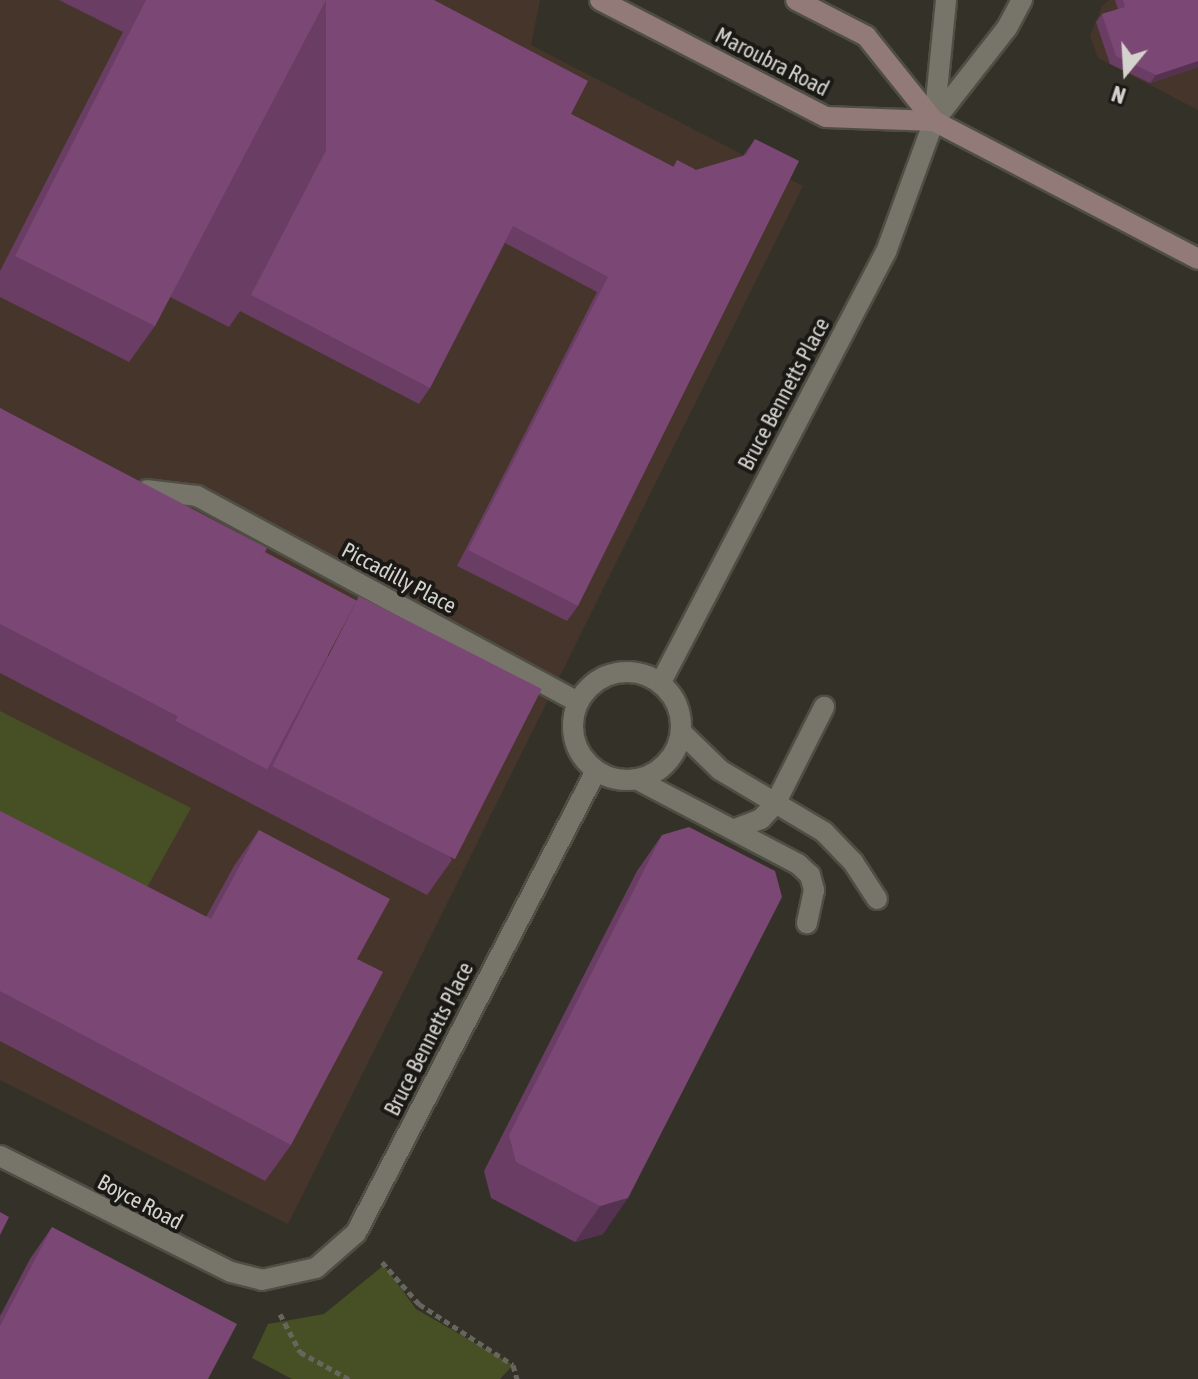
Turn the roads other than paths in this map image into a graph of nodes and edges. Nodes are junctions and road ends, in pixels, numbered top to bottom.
1 (600, 0) edge
2 (796, 0) edge
3 (946, 0) edge
4 (1022, 0) edge
5 (934, 121) junction
6 (1198, 259) edge
7 (147, 490) edge
8 (661, 682) junction
9 (578, 702) junction
10 (824, 707) dead end
11 (682, 733) junction
12 (596, 771) junction
13 (638, 780) junction
14 (775, 804) junction
15 (735, 829) junction
16 (877, 899) dead end
17 (807, 923) dead end
18 (0, 1156) edge
19 (262, 1280) joint

1 - 5 main road, Maroubra Road
2 - 5 main road, Maroubra Road
3 - 5 street
4 - 5 street
5 - 6 main road, Maroubra Road
5 - 8 street, Bruce Bennetts Place
7 - 9 street, Piccadilly Place
8 - 9 street
8 - 11 street
9 - 12 street
10 - 14 street
11 - 13 street
11 - 14 street
12 - 13 street
12 - 19 street, Bruce Bennetts Place
13 - 15 street
14 - 15 street
14 - 16 street
15 - 17 street
18 - 19 street, Boyce Road

